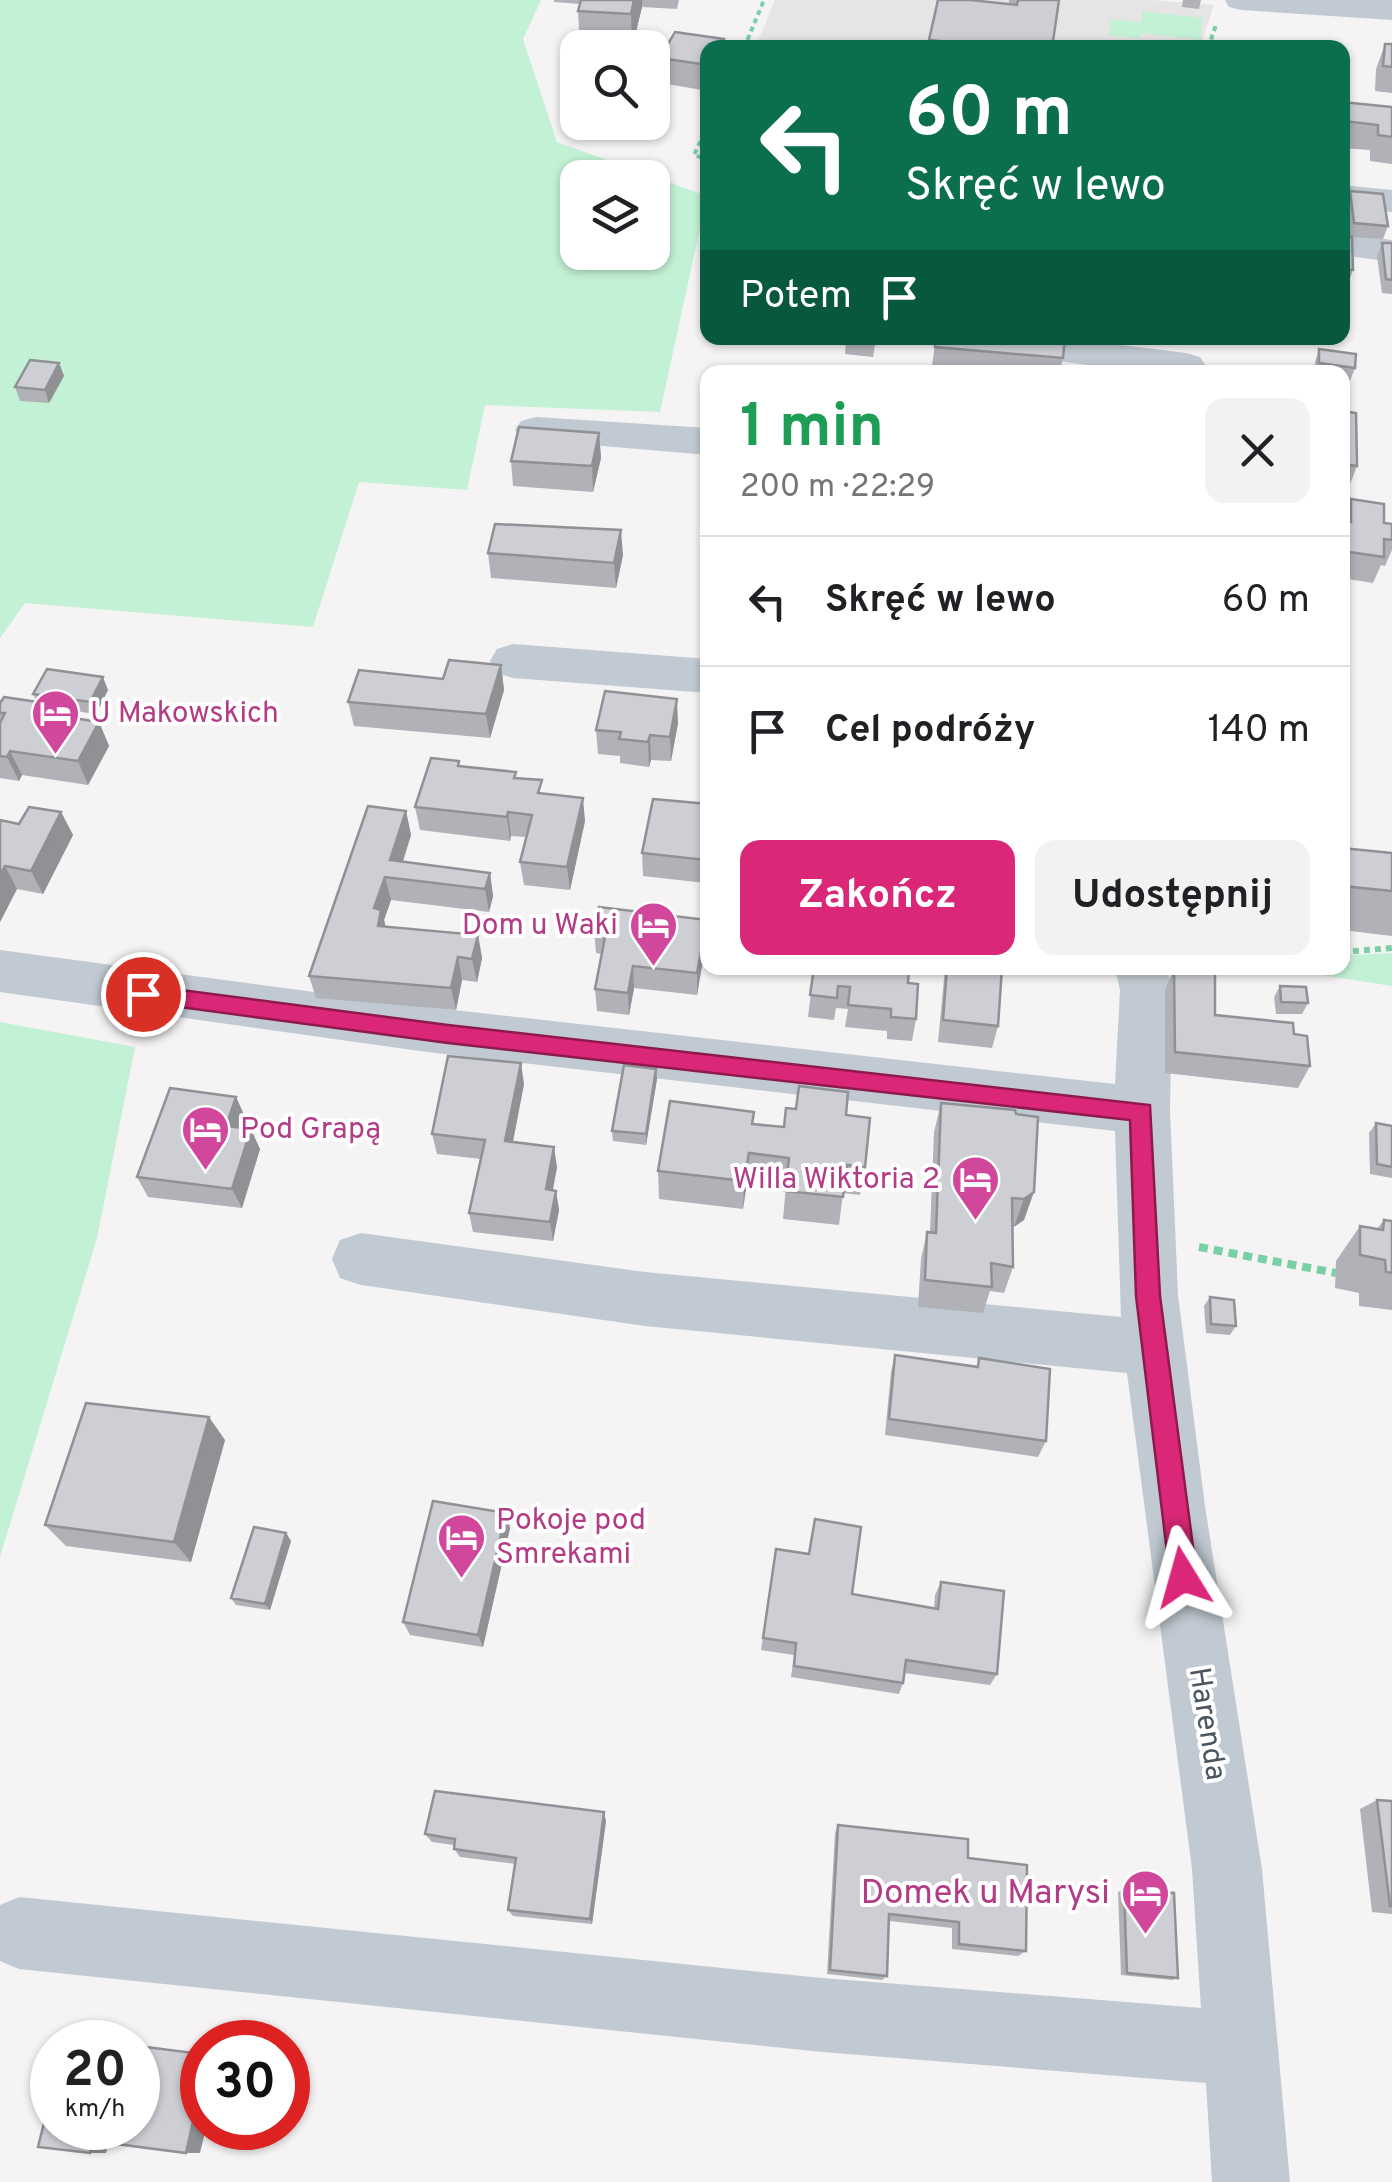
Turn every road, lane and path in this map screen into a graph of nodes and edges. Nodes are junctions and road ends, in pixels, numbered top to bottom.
1 (764, 0) edge
2 (1257, 9) edge
3 (1392, 10) edge
4 (747, 40) edge
5 (1350, 197) edge
6 (1392, 201) edge
7 (1350, 245) edge
8 (1392, 251) edge
9 (1036, 345) edge
10 (1187, 359) edge
11 (536, 430) edge
12 (700, 441) edge
13 (513, 661) dead end
14 (700, 675) edge
15 (1392, 948) edge
16 (1350, 951) edge
17 (0, 971) edge
18 (1143, 975) edge
19 (1142, 1112) junction
20 (1144, 1240) junction
21 (361, 1259) dead end
22 (1336, 1273) dead end
23 (1153, 1348) junction
24 (20, 1933) dead end
25 (1239, 2048) junction
26 (1251, 2182) edge

1 - 4 path
2 - 3 street
5 - 6 street
7 - 8 street
9 - 10 street
11 - 12 street
13 - 14 street
15 - 16 path
17 - 19 street
18 - 19 street, Harenda
19 - 20 street, Harenda
20 - 22 path
20 - 23 street, Harenda
21 - 23 street
23 - 25 street, Harenda
24 - 25 street
25 - 26 street, Harenda

